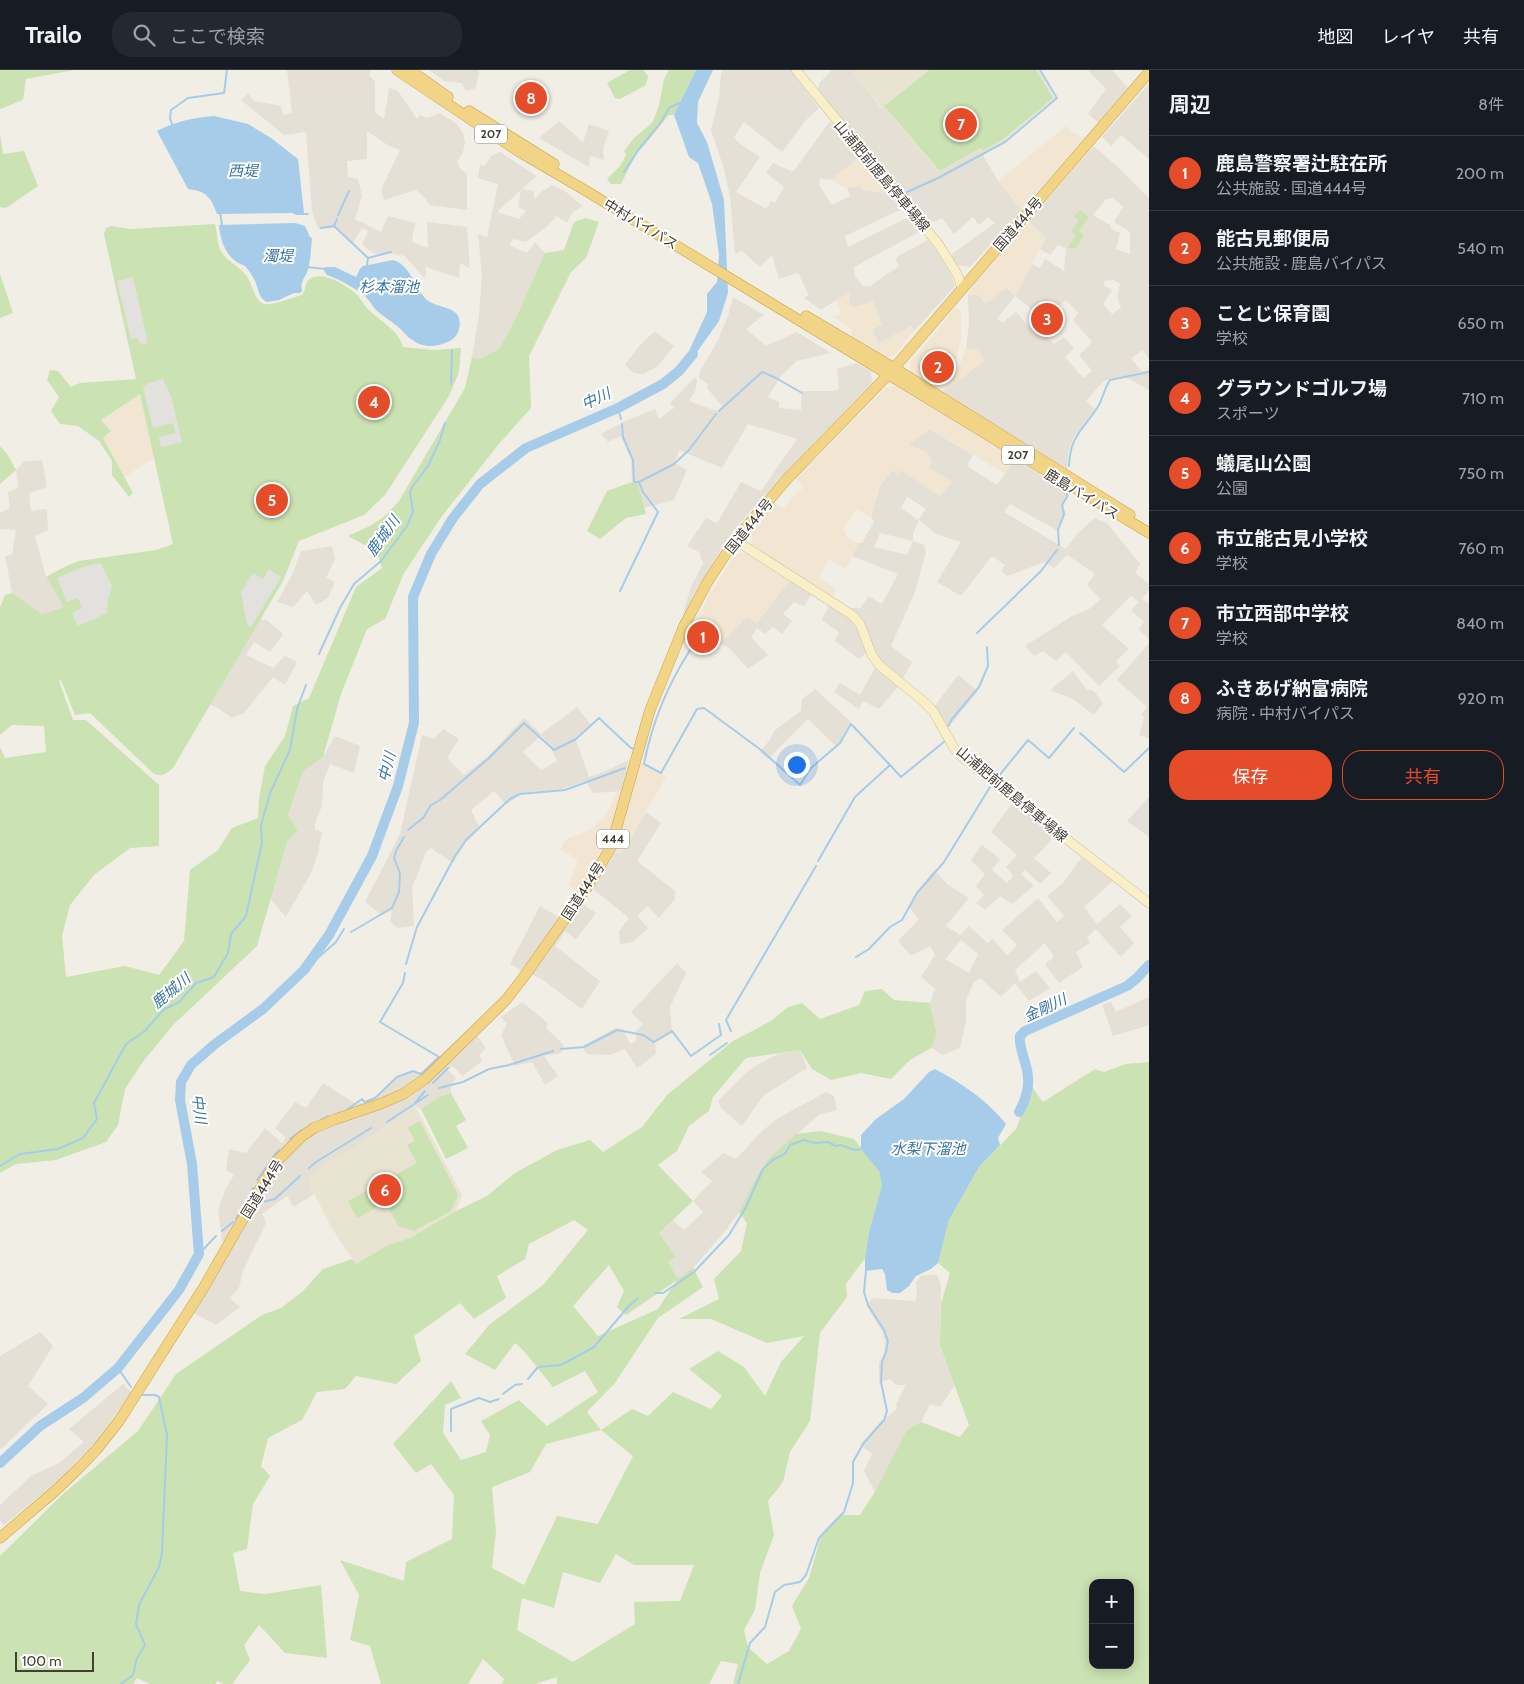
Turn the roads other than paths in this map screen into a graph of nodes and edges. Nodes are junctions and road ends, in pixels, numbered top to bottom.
1 (397, 70) edge
2 (410, 70) edge
3 (796, 70) edge
4 (1149, 72) edge
5 (590, 190) junction
6 (962, 287) junction
7 (891, 372) junction
8 (1149, 526) edge
9 (1149, 533) edge
10 (735, 540) junction
11 (1149, 902) edge
12 (0, 1538) edge

1 - 5 highway, 中村バイパス / 207
2 - 5 highway, 中村バイパス / 207
3 - 6 main road, 山浦肥前鹿島停車場線
4 - 6 highway, 国道444号 / 444
5 - 7 highway, 中村バイパス / 207
6 - 7 highway, 国道444号 / 444
7 - 8 highway, 鹿島バイパス / 207
7 - 9 highway, 鹿島バイパス / 207
7 - 10 highway, 国道444号 / 444
10 - 11 main road, 山浦肥前鹿島停車場線
10 - 12 highway, 国道444号 / 444

